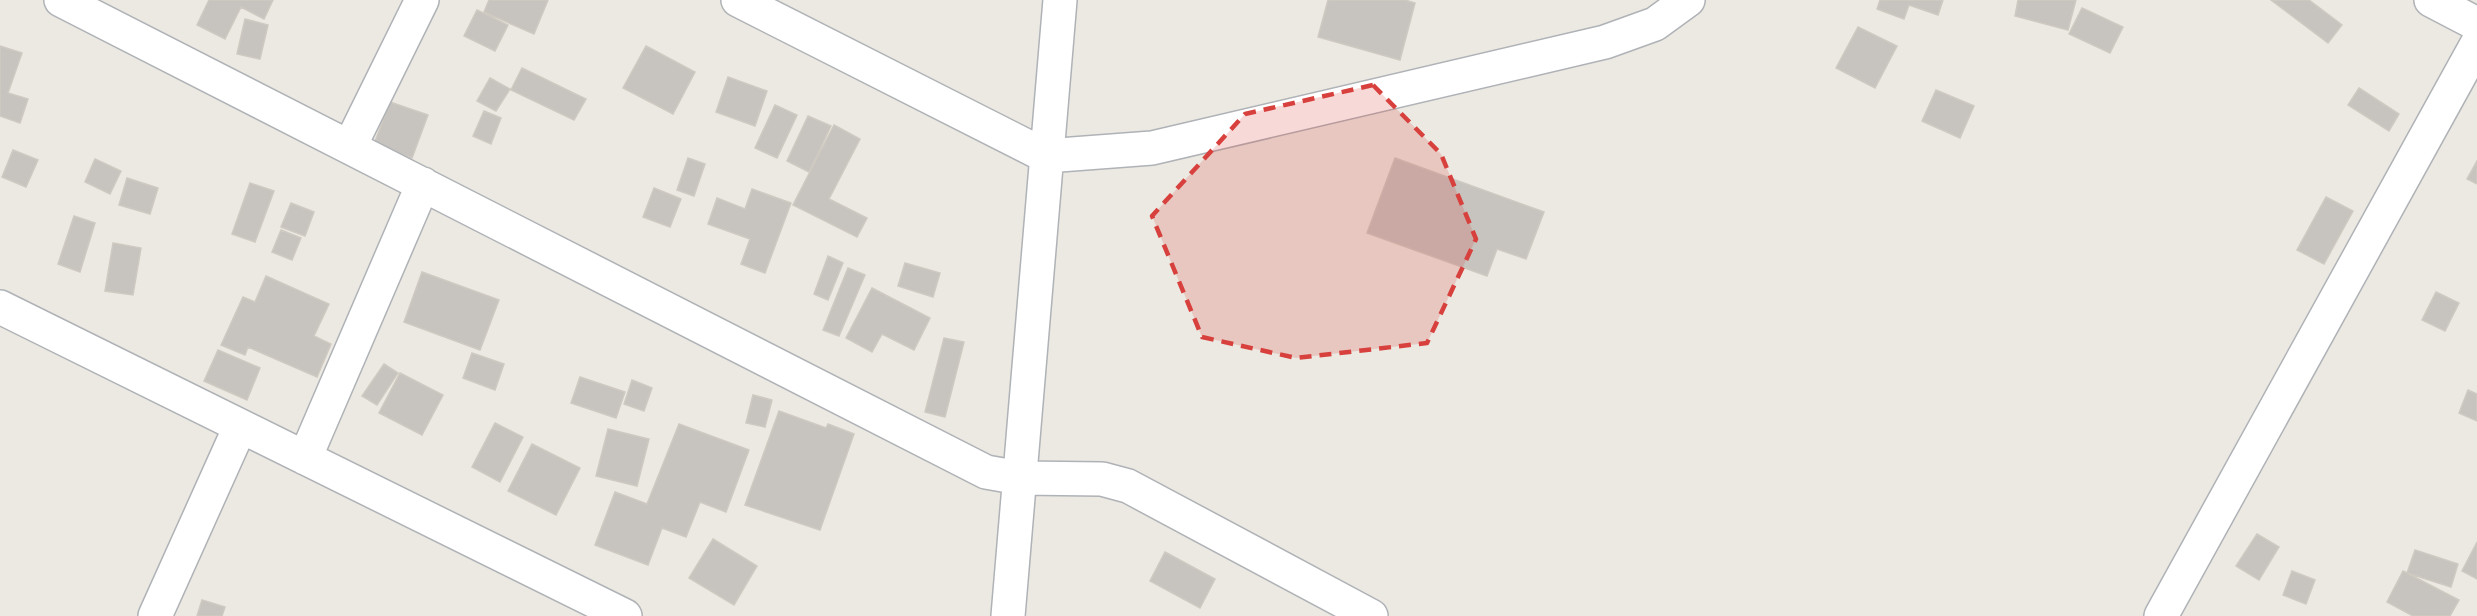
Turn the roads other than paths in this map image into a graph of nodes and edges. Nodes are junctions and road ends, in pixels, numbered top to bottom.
1 (61, 0) edge
2 (423, 0) edge
3 (738, 0) edge
4 (1060, 0) edge
5 (1688, 0) edge
6 (2477, 44) edge
7 (350, 146) junction
8 (1046, 156) junction
9 (423, 184) junction
10 (0, 306) edge
11 (240, 427) junction
12 (305, 458) junction
13 (1020, 478) junction
14 (155, 616) edge
15 (625, 616) edge
16 (1008, 616) edge
17 (1371, 616) edge
18 (2161, 616) edge

1 - 7 street
2 - 7 street
3 - 8 street
4 - 8 street
5 - 8 street
6 - 18 street
7 - 9 street
8 - 13 street
9 - 12 street
9 - 13 street
10 - 11 street
11 - 12 street
11 - 14 street
12 - 15 street
13 - 16 street
13 - 17 street

